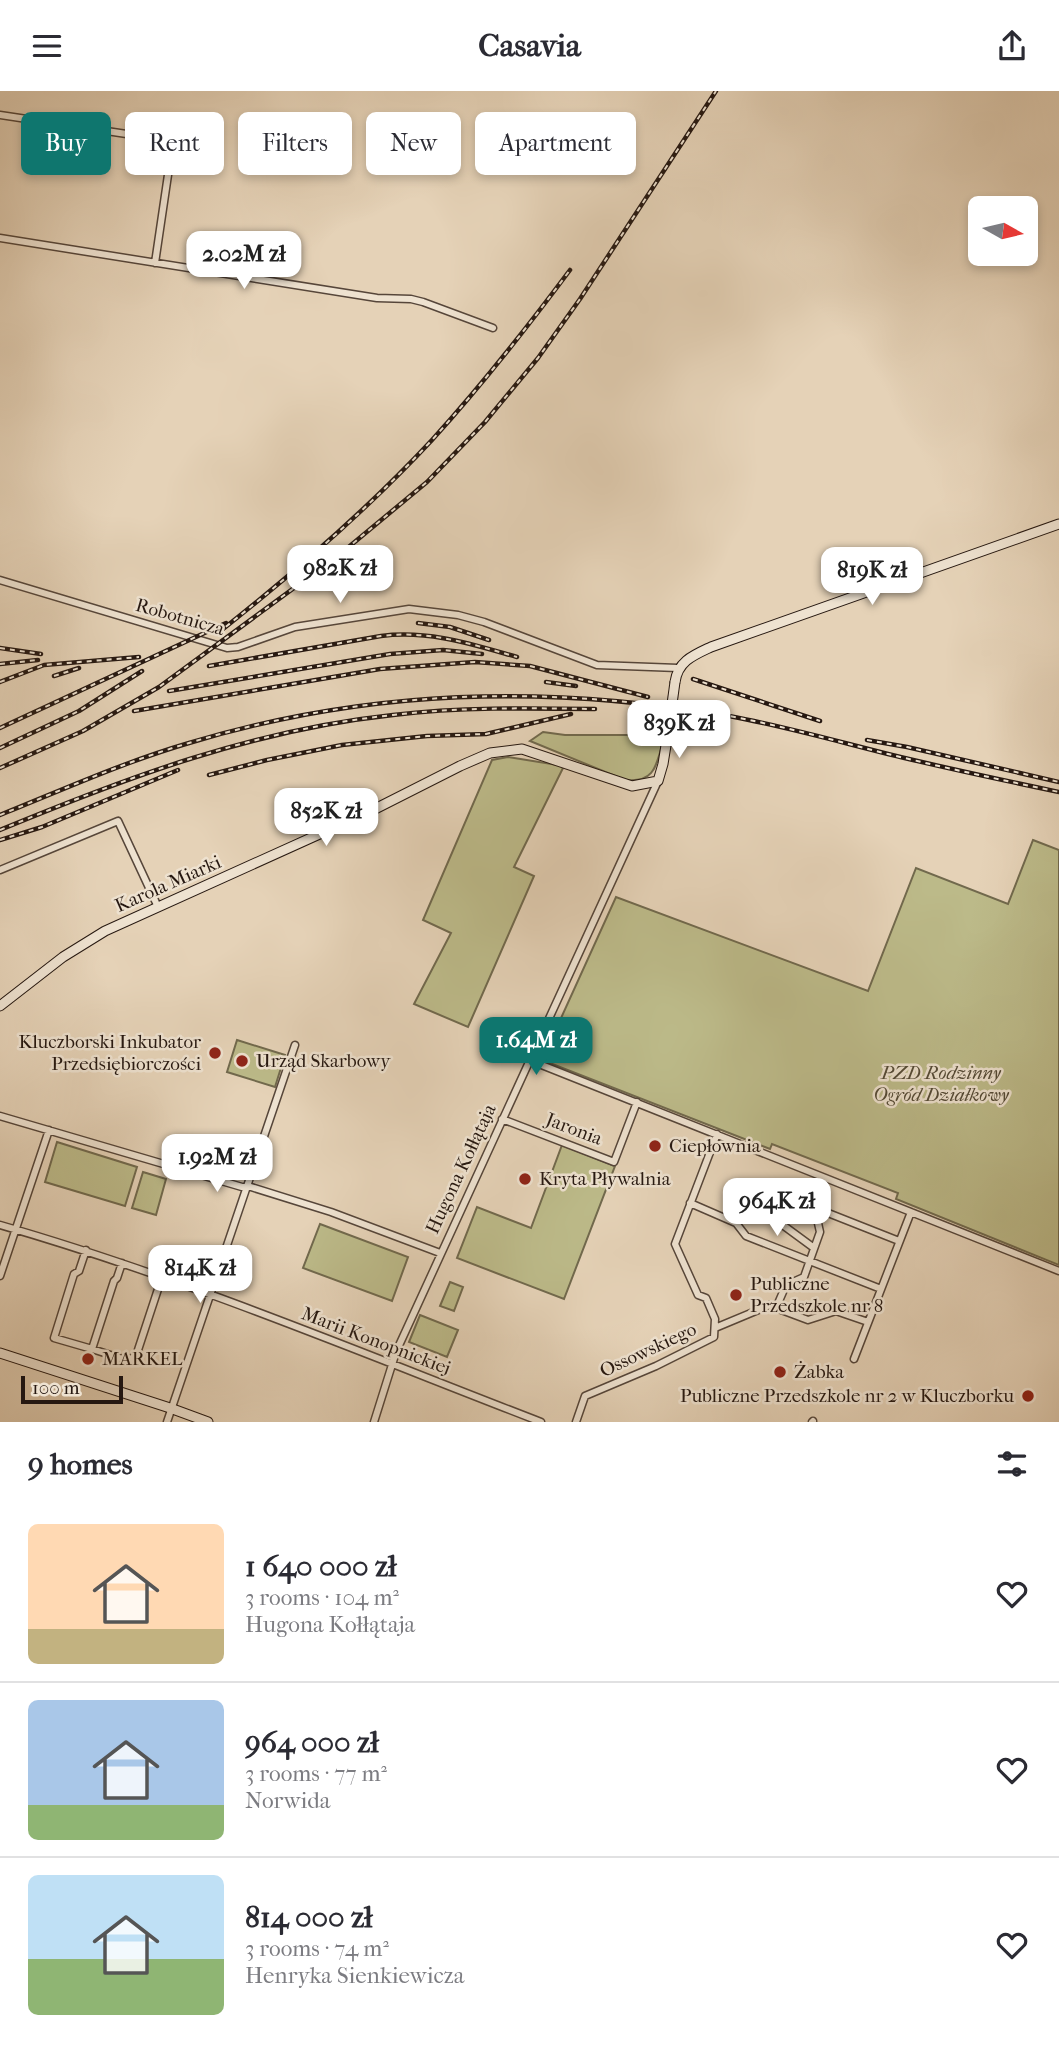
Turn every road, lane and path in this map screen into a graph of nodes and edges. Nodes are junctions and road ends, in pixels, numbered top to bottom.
1 (0, 115) edge
2 (0, 238) edge
3 (155, 263) junction
4 (493, 328) dead end
5 (1059, 524) edge
6 (0, 580) edge
7 (678, 668) junction
8 (657, 781) junction
9 (0, 870) edge
10 (158, 907) junction
11 (0, 1006) edge
12 (295, 1045) dead end
13 (529, 1060) junction
14 (637, 1103) junction
15 (0, 1116) edge
16 (502, 1119) junction
17 (49, 1130) junction
18 (717, 1134) junction
19 (247, 1187) junction
20 (823, 1188) dead end
21 (690, 1203) junction
22 (815, 1210) junction
23 (749, 1211) junction
24 (911, 1212) junction
25 (736, 1223) junction
26 (0, 1225) edge
27 (16, 1229) junction
28 (900, 1241) junction
29 (814, 1248) junction
30 (86, 1250) junction
31 (440, 1253) junction
32 (810, 1261) junction
33 (122, 1263) junction
34 (1059, 1271) edge
35 (0, 1276) edge
36 (162, 1277) junction
37 (881, 1289) junction
38 (210, 1294) junction
39 (776, 1308) junction
40 (868, 1322) junction
41 (715, 1328) junction
42 (92, 1349) junction
43 (0, 1353) edge
44 (854, 1359) dead end
45 (391, 1364) junction
46 (170, 1408) junction
47 (167, 1422) edge
48 (208, 1422) edge
49 (374, 1422) edge
50 (541, 1422) edge
51 (576, 1422) edge

1 - 3 street
2 - 3 street
3 - 4 street
5 - 7 street
6 - 7 street, Robotnicza
7 - 8 street, bridge
8 - 10 street, Karola Miarki
8 - 13 street, Hugona Kołłątaja
9 - 10 street
10 - 11 street, Karola Miarki
12 - 19 street
13 - 14 street
13 - 16 street, Hugona Kołłątaja
14 - 16 street, Jaronia
14 - 18 street
15 - 17 street
16 - 31 street, Hugona Kołłątaja
17 - 19 street
17 - 27 street
18 - 21 street, Ossowskiego
18 - 24 street
19 - 31 street
19 - 38 street
20 - 22 street
21 - 25 street
21 - 41 street, Ossowskiego
22 - 23 street
22 - 28 street
22 - 29 street
23 - 25 street
23 - 29 street
24 - 28 street
24 - 34 street
25 - 32 street
26 - 27 street, Marii Konopnickiej
27 - 30 street, Marii Konopnickiej
27 - 35 street
28 - 37 street
29 - 32 street
30 - 33 street, Marii Konopnickiej
30 - 42 street
31 - 45 street, Hugona Kołłątaja
32 - 37 street
32 - 39 street
33 - 36 street, Marii Konopnickiej
33 - 42 street
36 - 38 street, Marii Konopnickiej
36 - 42 street
37 - 40 street
38 - 45 street, Marii Konopnickiej
38 - 46 street
39 - 40 street
39 - 41 street
40 - 44 street
41 - 51 street, Ossowskiego
43 - 46 street
45 - 49 street, Hugona Kołłątaja
45 - 50 street, Marii Konopnickiej
46 - 47 street
46 - 48 street

